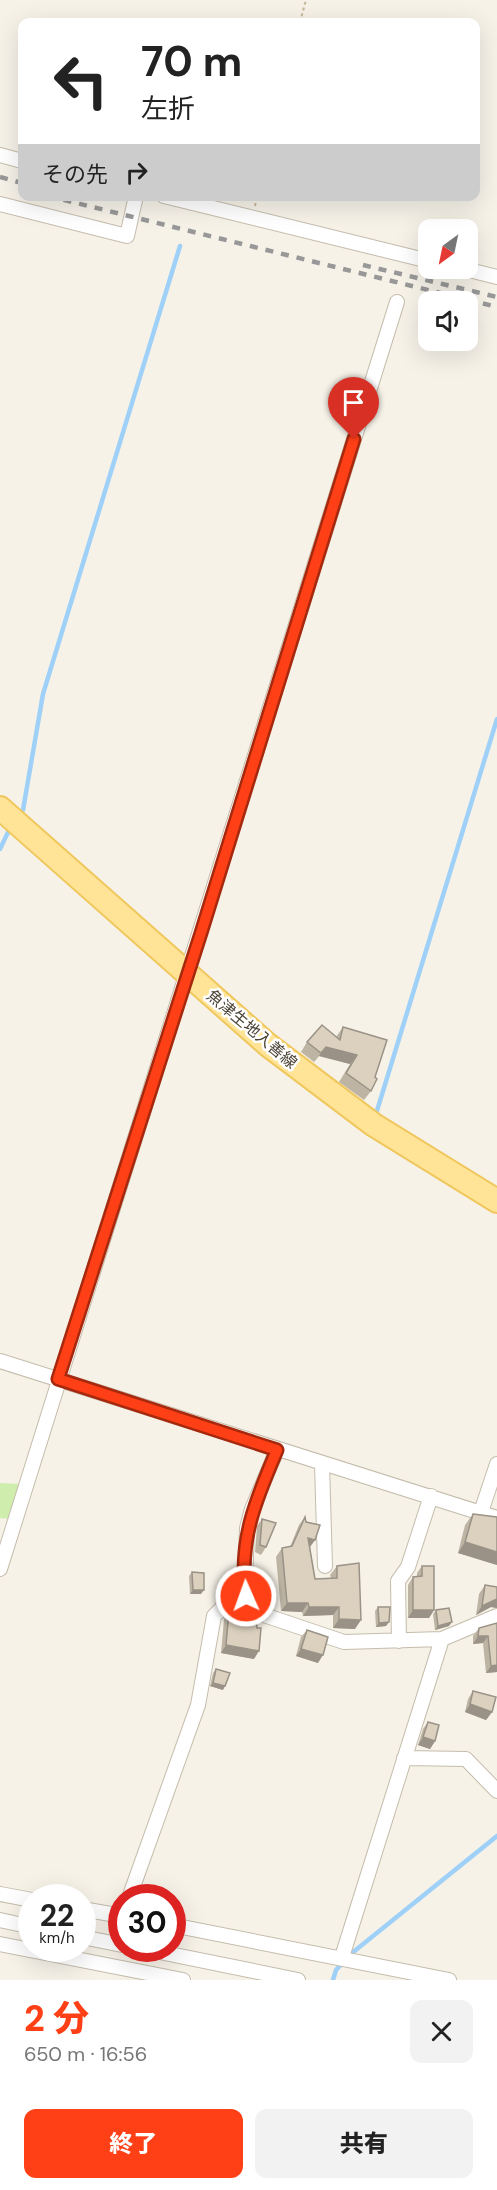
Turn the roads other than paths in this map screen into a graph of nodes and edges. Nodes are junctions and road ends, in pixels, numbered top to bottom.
1 (0, 155) edge
2 (18, 160) edge
3 (135, 201) edge
4 (184, 201) edge
5 (0, 204) edge
6 (418, 258) edge
7 (478, 272) edge
8 (497, 277) edge
9 (397, 302) dead end
10 (0, 808) edge
11 (187, 974) junction
12 (497, 1201) edge
13 (0, 1361) edge
14 (58, 1379) junction
15 (277, 1450) junction
16 (322, 1464) junction
17 (497, 1464) edge
18 (431, 1496) junction
19 (481, 1512) junction
20 (497, 1518) edge
21 (325, 1566) dead end
22 (0, 1569) edge
23 (246, 1596) junction
24 (497, 1601) edge
25 (495, 1616) edge
26 (442, 1639) junction
27 (399, 1641) junction
28 (404, 1758) junction
29 (497, 1791) edge
30 (134, 1884) edge
31 (0, 1894) edge
32 (18, 1897) edge
33 (0, 1920) edge
34 (18, 1924) edge
35 (186, 1928) edge
36 (0, 1944) edge
37 (186, 1957) edge
38 (342, 1958) junction
39 (183, 1980) edge
40 (298, 1980) edge
41 (449, 1980) edge

1 - 2 street
3 - 5 street
4 - 6 street
7 - 8 street
9 - 11 street
10 - 11 main road, 魚津生地入善線
11 - 12 main road, 魚津生地入善線
11 - 14 street
13 - 14 street
14 - 15 street
14 - 22 street
15 - 16 street
15 - 23 street
16 - 18 street
16 - 21 street
17 - 19 street
18 - 19 street
18 - 27 street
19 - 20 street
23 - 27 street
23 - 30 street
24 - 25 street
25 - 26 street
26 - 27 street
26 - 28 street
28 - 29 street
28 - 38 street
31 - 32 street
33 - 34 street
35 - 38 street
36 - 39 street
37 - 40 street
38 - 41 street

